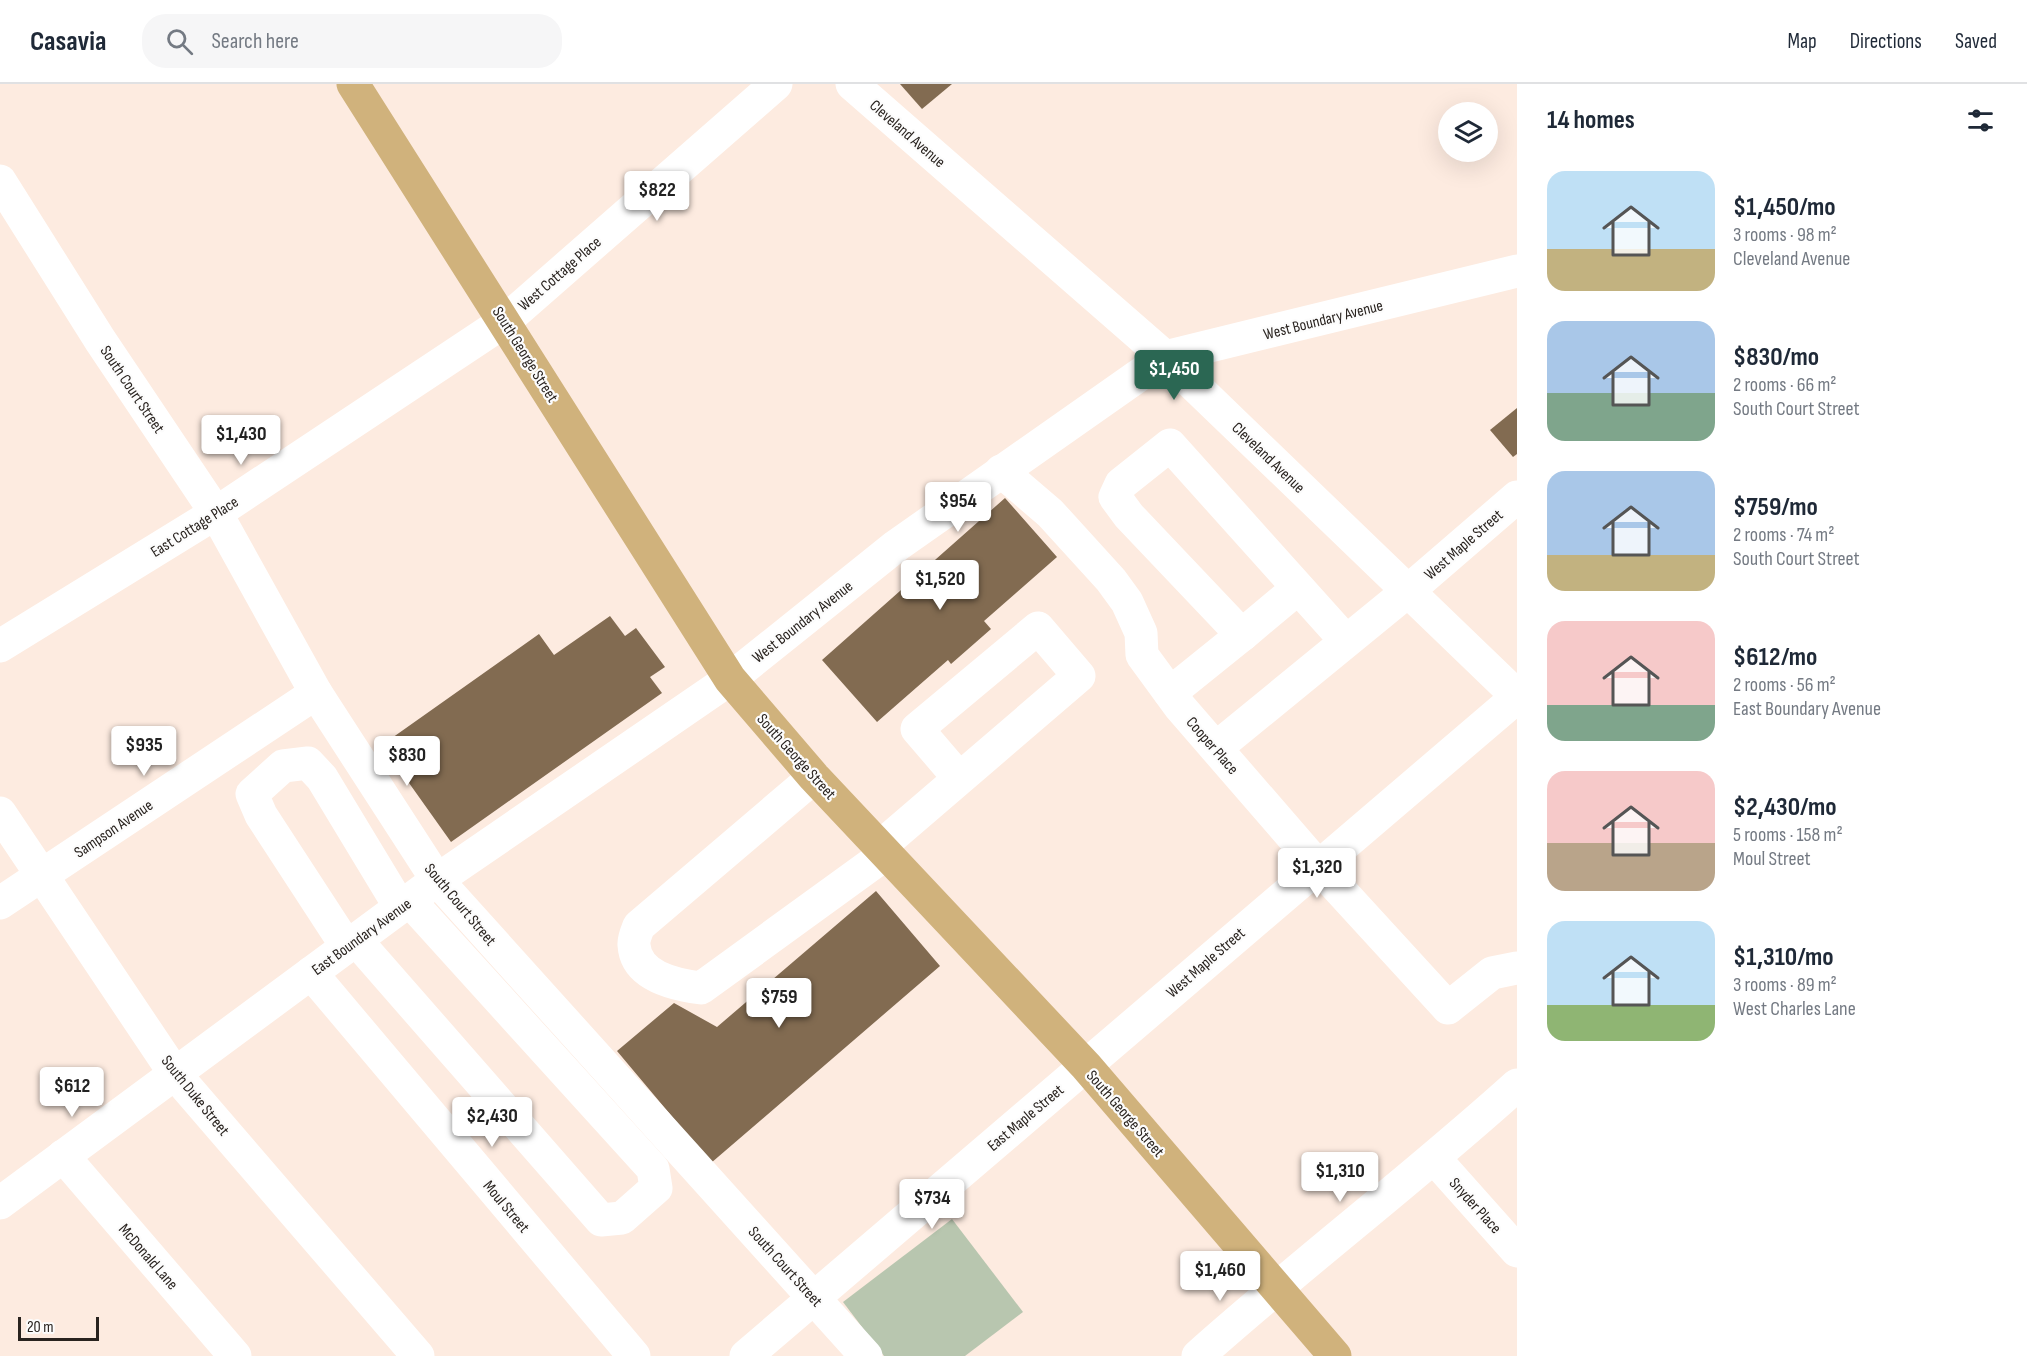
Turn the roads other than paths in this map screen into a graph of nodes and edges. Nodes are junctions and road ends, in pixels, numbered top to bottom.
1 (353, 84) edge
2 (777, 84) edge
3 (852, 84) edge
4 (0, 181) edge
5 (1517, 271) edge
6 (505, 321) junction
7 (1165, 357) junction
8 (1001, 471) junction
9 (1517, 497) edge
10 (216, 513) junction
11 (1299, 588) junction
12 (1408, 591) junction
13 (1242, 635) junction
14 (1346, 641) junction
15 (0, 646) edge
16 (730, 679) junction
17 (316, 693) junction
18 (1170, 693) junction
19 (1517, 696) edge
20 (1216, 748) junction
21 (814, 777) junction
22 (959, 778) junction
23 (0, 813) edge
24 (884, 849) junction
25 (1317, 865) junction
26 (42, 875) junction
27 (437, 880) junction
28 (0, 903) edge
29 (404, 904) junction
30 (351, 943) junction
31 (1517, 968) edge
32 (311, 973) junction
33 (1086, 1066) junction
34 (175, 1074) junction
35 (1517, 1085) edge
36 (63, 1156) junction
37 (1435, 1159) junction
38 (0, 1203) edge
39 (1517, 1251) edge
40 (1276, 1287) junction
41 (814, 1298) junction
42 (235, 1356) edge
43 (418, 1356) edge
44 (634, 1356) edge
45 (746, 1356) edge
46 (866, 1356) edge
47 (1198, 1356) edge
48 (1335, 1356) edge

1 - 6 main road, South George Street
2 - 6 street, West Cottage Place
3 - 7 street, Cleveland Avenue
4 - 10 street, South Court Street
5 - 7 street, West Boundary Avenue
6 - 10 street, East Cottage Place
6 - 16 main road, South George Street
7 - 8 street, West Boundary Avenue
7 - 12 street, Cleveland Avenue
8 - 16 street, West Boundary Avenue
8 - 18 street, Cooper Place
9 - 12 street, West Maple Street
10 - 15 street, East Cottage Place
10 - 17 street, South Court Street
11 - 13 street
11 - 13 street
11 - 14 street
12 - 14 street, West Maple Street
12 - 19 street, Cleveland Avenue
13 - 18 street
14 - 20 street, West Maple Street
16 - 21 main road, South George Street
16 - 27 street, East Boundary Avenue
17 - 26 street, Sampson Avenue
17 - 27 street, South Court Street
18 - 20 street, Cooper Place
19 - 25 street, West Maple Street
20 - 25 street, Cooper Place
21 - 24 main road, South George Street
21 - 24 street
22 - 22 street
22 - 24 street
23 - 26 street, South Duke Street
24 - 33 main road, South George Street
25 - 31 street, Cooper Place
25 - 33 street, West Maple Street
26 - 28 street, Sampson Avenue
26 - 34 street, South Duke Street
27 - 29 street, East Boundary Avenue
27 - 41 street, South Court Street
29 - 30 street, East Boundary Avenue
29 - 30 street
29 - 30 street
30 - 32 street, East Boundary Avenue
32 - 34 street, East Boundary Avenue
32 - 44 street, Moul Street
33 - 40 main road, South George Street
33 - 41 street, East Maple Street
34 - 36 street, East Boundary Avenue
34 - 43 street, South Duke Street
35 - 37 street
36 - 38 street, East Boundary Avenue
36 - 42 street, McDonald Lane
37 - 39 street, Snyder Place
37 - 40 street
40 - 47 street
40 - 48 main road, South George Street
41 - 45 street, East Maple Street
41 - 46 street, South Court Street

